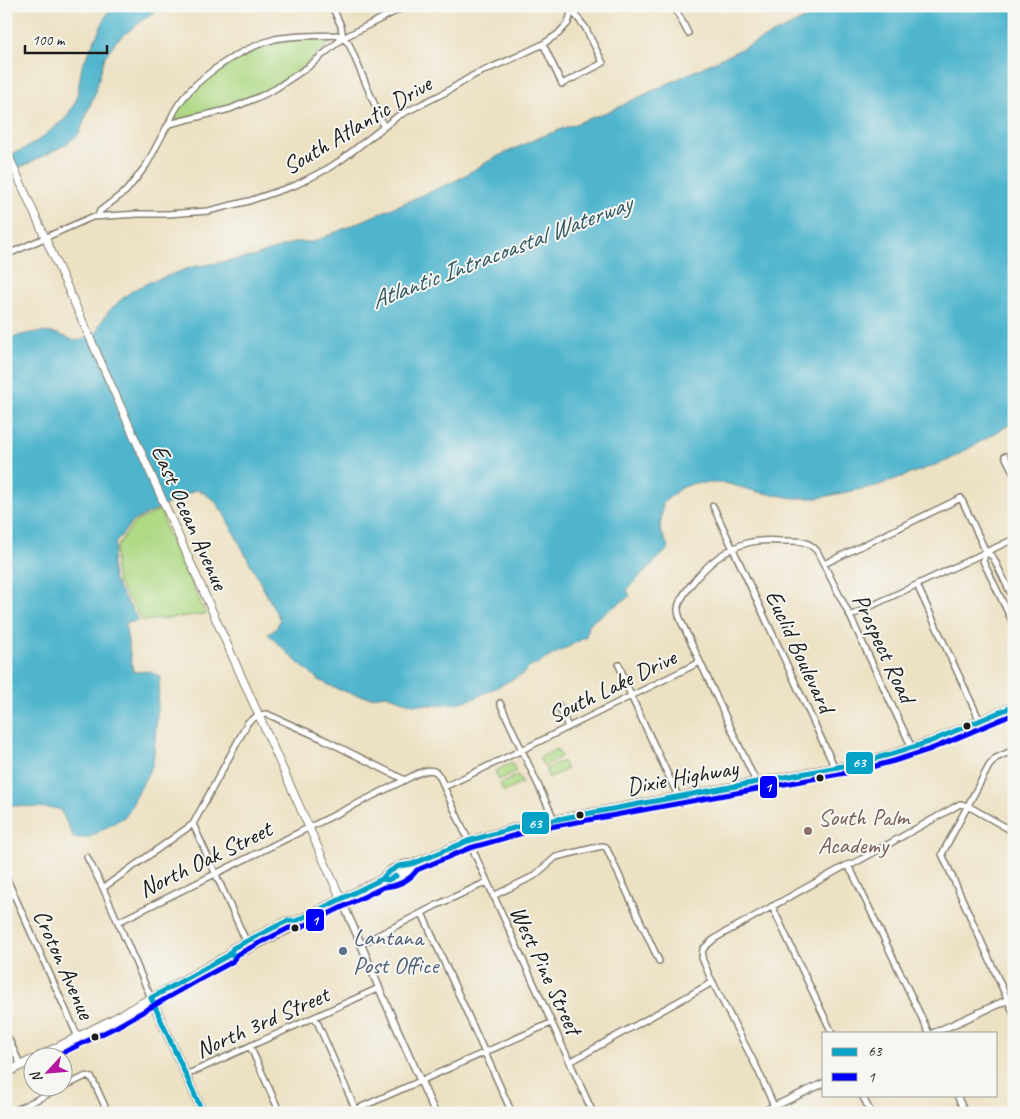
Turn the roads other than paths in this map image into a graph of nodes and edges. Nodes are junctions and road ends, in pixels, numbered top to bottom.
1 (332, 6) edge
2 (406, 6) edge
3 (674, 6) edge
4 (573, 9) edge
5 (688, 33) dead end
6 (343, 38) junction
7 (543, 44) junction
8 (169, 124) junction
9 (383, 127) junction
10 (7, 152) edge
11 (98, 216) junction
12 (45, 238) junction
13 (6, 255) edge
14 (1005, 456) dead end
15 (1014, 474) edge
16 (713, 506) dead end
17 (1014, 539) edge
18 (733, 549) junction
19 (986, 552) junction
20 (824, 564) junction
21 (917, 585) junction
22 (1014, 600) edge
23 (850, 616) junction
24 (1014, 625) edge
25 (700, 662) junction
26 (619, 665) dead end
27 (631, 696) junction
28 (500, 703) dead end
29 (559, 706) dead end
30 (1014, 706) edge
31 (259, 716) junction
32 (980, 721) junction
33 (568, 727) junction
34 (912, 748) junction
35 (522, 750) junction
36 (1014, 750) edge
37 (835, 768) junction
38 (405, 780) junction
39 (756, 782) junction
40 (444, 786) junction
41 (678, 796) junction
42 (968, 806) junction
43 (554, 819) junction
44 (193, 824) junction
45 (308, 828) junction
46 (1014, 832) edge
47 (468, 841) junction
48 (87, 857) dead end
49 (847, 865) junction
50 (216, 873) junction
51 (6, 877) edge
52 (487, 882) junction
53 (103, 888) junction
54 (493, 896) junction
55 (341, 900) junction
56 (772, 906) junction
57 (422, 913) junction
58 (296, 921) junction
59 (118, 922) junction
60 (246, 941) junction
61 (361, 944) junction
62 (229, 955) junction
63 (659, 961) dead end
64 (713, 982) junction
65 (379, 988) junction
66 (151, 998) junction
67 (1010, 998) edge
68 (1014, 1014) edge
69 (314, 1017) junction
70 (551, 1023) junction
71 (832, 1032) edge
72 (929, 1032) edge
73 (936, 1032) edge
74 (6, 1033) edge
75 (78, 1038) junction
76 (61, 1046) edge
77 (250, 1046) junction
78 (485, 1052) junction
79 (570, 1062) junction
80 (21, 1066) joint
81 (6, 1073) edge
82 (186, 1075) junction
83 (420, 1080) junction
84 (822, 1083) edge
85 (862, 1096) edge
86 (957, 1096) edge
87 (775, 1110) edge
88 (357, 1111) edge
89 (9, 1113) edge
90 (108, 1113) edge
91 (203, 1113) edge
92 (280, 1113) edge
93 (348, 1113) edge
94 (435, 1113) edge
95 (512, 1113) edge
96 (592, 1113) edge
97 (760, 1113) edge
98 (871, 1113) edge
99 (965, 1113) edge

1 - 6 street
2 - 6 street
3 - 5 street
4 - 7 street, South Atlantic Drive
4 - 7 street
6 - 8 street
6 - 8 street
6 - 9 street
7 - 9 street, South Atlantic Drive
8 - 11 street
9 - 11 street, South Atlantic Drive
10 - 12 main road, East Ocean Avenue
11 - 12 street, South Atlantic Drive
12 - 13 street, South Atlantic Drive
12 - 31 main road, East Ocean Avenue
14 - 15 street
16 - 18 street, Euclid Boulevard
17 - 19 street
18 - 20 street, South Lake Drive
18 - 25 street, South Lake Drive
18 - 37 street, Euclid Boulevard
19 - 20 street
19 - 21 street
19 - 22 street
19 - 24 street
20 - 23 street, Prospect Road
21 - 23 street
21 - 32 street
23 - 34 street, Prospect Road
25 - 27 street, South Lake Drive
25 - 39 street
26 - 27 street
27 - 33 street, South Lake Drive
27 - 41 street
28 - 35 street
29 - 33 street
30 - 32 main road, Dixie Highway
31 - 38 street
31 - 44 street
31 - 45 main road, East Ocean Avenue
32 - 34 main road, Dixie Highway
33 - 35 street, South Lake Drive
34 - 37 main road, Dixie Highway
35 - 40 street, South Lake Drive
35 - 43 street
36 - 42 street
37 - 39 main road, Dixie Highway
38 - 40 street, North Oak Street
38 - 45 street, North Oak Street
39 - 41 main road, Dixie Highway
40 - 47 street, West Pine Street
41 - 43 main road, Dixie Highway
42 - 46 street
42 - 49 street
42 - 67 street
43 - 47 main road, Dixie Highway
44 - 50 street
44 - 53 street
45 - 50 street, North Oak Street
45 - 55 main road, East Ocean Avenue
47 - 52 street, West Pine Street
47 - 55 main road, Dixie Highway
48 - 53 street
49 - 56 street
49 - 72 street
50 - 59 street, North Oak Street
50 - 60 street
51 - 75 street, Croton Avenue
52 - 54 street, West Pine Street
52 - 57 street
53 - 59 street
54 - 63 street
54 - 70 street, West Pine Street
55 - 58 main road, Dixie Highway
55 - 61 street
56 - 64 street
56 - 71 street
57 - 61 street
57 - 78 street
58 - 60 main road, Dixie Highway
58 - 62 main road, Dixie Highway
59 - 66 street
60 - 62 main road, Dixie Highway
61 - 65 street
62 - 66 main road, Dixie Highway
64 - 79 street
64 - 87 street
65 - 69 street, North 3rd Street
65 - 83 street
66 - 75 main road, Dixie Highway
66 - 82 main road
67 - 68 street
67 - 73 street
69 - 77 street, North 3rd Street
69 - 88 street
70 - 78 street
70 - 79 street, West Pine Street
74 - 80 street
75 - 76 main road, Dixie Highway
77 - 82 street, North 3rd Street
77 - 92 street
78 - 83 street
78 - 95 street
79 - 96 street, West Pine Street
80 - 81 main road
82 - 91 main road
83 - 88 street
83 - 94 street
84 - 87 street
85 - 98 street
86 - 99 street
87 - 97 street
88 - 93 street
89 - 90 street

